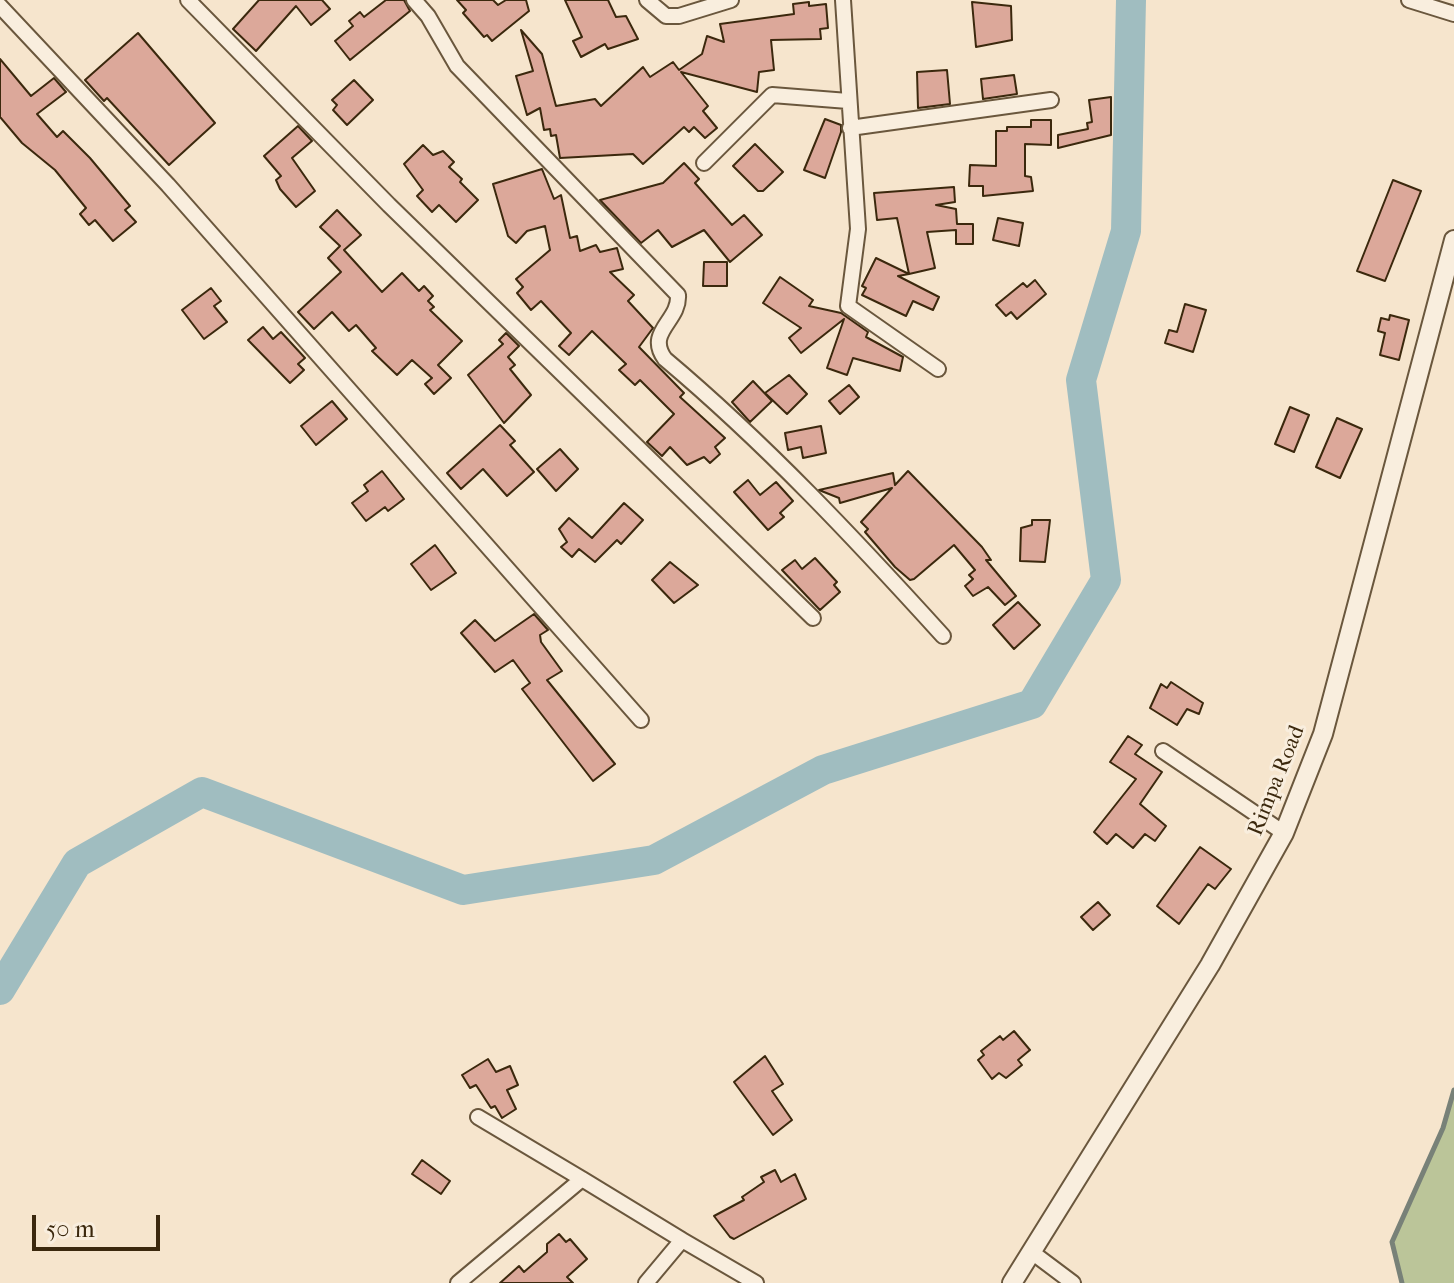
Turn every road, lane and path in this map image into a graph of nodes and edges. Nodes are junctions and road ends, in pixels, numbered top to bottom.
1 (188, 0) edge
2 (414, 0) edge
3 (647, 0) edge
4 (690, 0) edge
5 (731, 0) edge
6 (843, 0) edge
7 (1409, 0) edge
8 (0, 6) edge
9 (1454, 14) edge
10 (679, 16) junction
11 (1051, 100) dead end
12 (848, 101) junction
13 (850, 128) junction
14 (704, 163) dead end
15 (1454, 240) edge
16 (938, 369) dead end
17 (813, 618) dead end
18 (943, 636) dead end
19 (641, 720) dead end
20 (1163, 751) dead end
21 (1284, 833) junction
22 (478, 1117) dead end
23 (582, 1179) junction
24 (682, 1240) junction
25 (1033, 1253) junction
26 (458, 1283) edge
27 (646, 1283) edge
28 (756, 1283) edge
29 (1012, 1283) edge
30 (1073, 1283) edge

1 - 17 street
2 - 18 street
3 - 10 street
4 - 10 street
5 - 10 street
6 - 12 street
7 - 9 street
8 - 19 street
11 - 13 street
12 - 13 street
12 - 14 street
13 - 16 street
15 - 21 street, Rimpa Road
20 - 21 street
21 - 25 street, Rimpa Road
22 - 23 street
23 - 24 street
23 - 26 street
24 - 27 street
24 - 28 street
25 - 29 street, Rimpa Road
25 - 30 street

